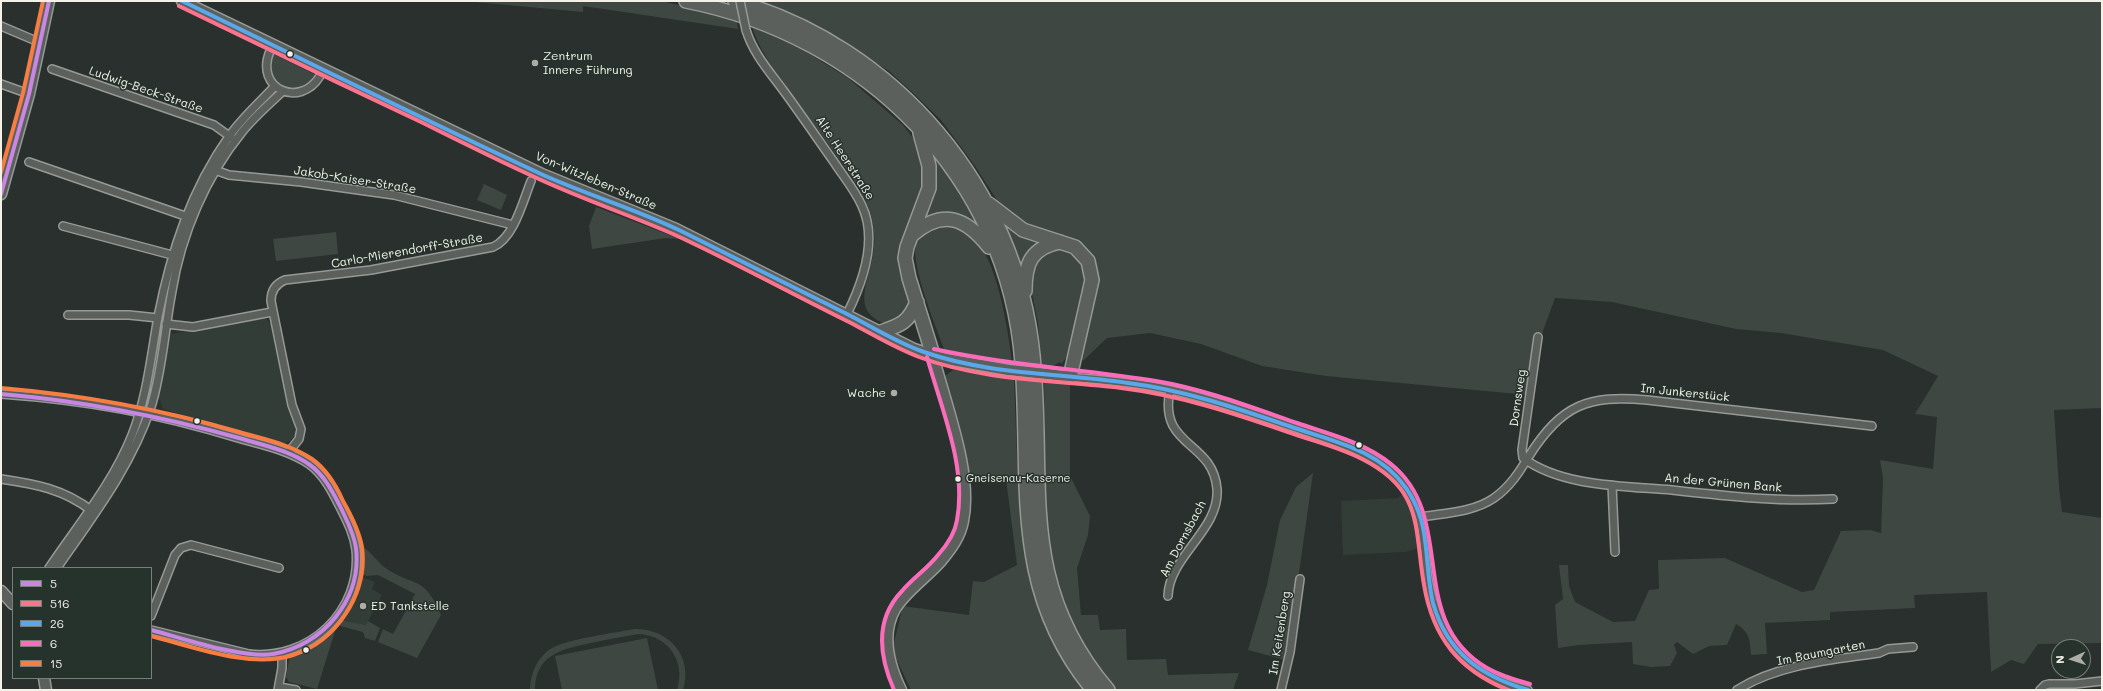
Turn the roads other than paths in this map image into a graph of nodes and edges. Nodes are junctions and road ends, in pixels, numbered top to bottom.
1 (49, 1) edge
2 (182, 1) edge
3 (686, 1) edge
4 (735, 1) edge
5 (740, 1) edge
6 (1, 26) edge
7 (41, 43) junction
8 (270, 51) dead end
9 (52, 69) dead end
10 (320, 76) dead end
11 (1, 84) edge
12 (275, 86) junction
13 (283, 91) junction
14 (30, 94) junction
15 (918, 127) junction
16 (233, 138) junction
17 (29, 162) dead end
18 (212, 170) junction
19 (531, 181) dead end
20 (1, 194) edge
21 (985, 200) junction
22 (195, 214) junction
23 (185, 216) junction
24 (513, 225) junction
25 (63, 226) dead end
26 (191, 226) junction
27 (912, 235) junction
28 (1060, 242) junction
29 (172, 255) junction
30 (998, 258) junction
31 (917, 302) junction
32 (1024, 303) junction
33 (160, 309) junction
34 (168, 310) junction
35 (272, 312) junction
36 (847, 314) junction
37 (68, 315) dead end
38 (158, 318) junction
39 (166, 324) junction
40 (156, 330) junction
41 (164, 332) junction
42 (881, 332) junction
43 (1538, 337) dead end
44 (933, 356) junction
45 (1070, 376) junction
46 (1170, 390) junction
47 (1, 394) edge
48 (140, 411) junction
49 (148, 413) junction
50 (1872, 426) dead end
51 (288, 453) junction
52 (1527, 460) junction
53 (1, 479) edge
54 (1612, 485) junction
55 (1833, 499) dead end
56 (89, 508) junction
57 (96, 513) junction
58 (1421, 517) junction
59 (1615, 552) dead end
60 (50, 567) edge
61 (58, 567) edge
62 (279, 568) dead end
63 (1300, 579) dead end
64 (1, 591) edge
65 (1168, 596) dead end
66 (12, 603) edge
67 (152, 613) edge
68 (152, 630) edge
69 (1913, 647) dead end
70 (282, 653) junction
71 (44, 679) edge
72 (2102, 681) edge
73 (279, 688) edge
74 (46, 690) edge
75 (296, 690) edge
76 (901, 690) edge
77 (1093, 690) edge
78 (1108, 690) edge
79 (1281, 690) edge
80 (1528, 690) edge
81 (1737, 690) edge
82 (2040, 690) edge

1 - 7 street
2 - 36 street, Von-Witzleben-Straße
3 - 15 highway
4 - 21 highway
5 - 36 street, Alte Heerstraße, bridge
6 - 7 street
7 - 14 street
8 - 12 street
9 - 16 street, Ludwig-Beck-Straße
10 - 13 street
11 - 14 street
12 - 13 street
12 - 16 street
13 - 16 street
14 - 20 street
15 - 27 highway
15 - 30 highway
16 - 18 street
17 - 23 street
18 - 22 street
18 - 23 street
18 - 24 street, Jakob-Kaiser-Straße
19 - 24 street, Carlo-Mierendorff-Straße
21 - 28 highway
21 - 32 highway
22 - 23 street
22 - 26 street
23 - 26 street
23 - 29 street
24 - 35 street, Carlo-Mierendorff-Straße
25 - 29 street
26 - 34 street
27 - 30 highway
27 - 31 highway
28 - 32 highway
28 - 45 highway
29 - 33 street
30 - 77 highway
31 - 42 highway
31 - 44 highway
32 - 78 highway
33 - 34 street
33 - 38 street
34 - 39 street
35 - 39 street
35 - 51 street, Carlo-Mierendorff-Straße
36 - 42 street
37 - 38 street
38 - 40 street
39 - 41 street
40 - 41 street
40 - 48 street
41 - 49 street
42 - 44 street
43 - 52 street, Dornsweg
44 - 45 street, bridge
44 - 76 street
45 - 46 street
46 - 58 street
46 - 65 street, Am Dornsbach
47 - 48 street
48 - 49 street
48 - 56 street
49 - 51 street
49 - 57 street
50 - 52 street, Im Junkerstück
51 - 70 street
52 - 54 street, An der Grünen Bank
52 - 58 street, Im Junkerstück
53 - 56 street
54 - 55 street, An der Grünen Bank
54 - 59 street
56 - 57 street
56 - 60 street
57 - 61 street
58 - 80 street
62 - 67 street
63 - 79 street, Im Keitenberg
64 - 66 street
68 - 70 street
69 - 81 street, Im Baumgarten
70 - 73 street
71 - 74 street
72 - 82 street
73 - 75 street

